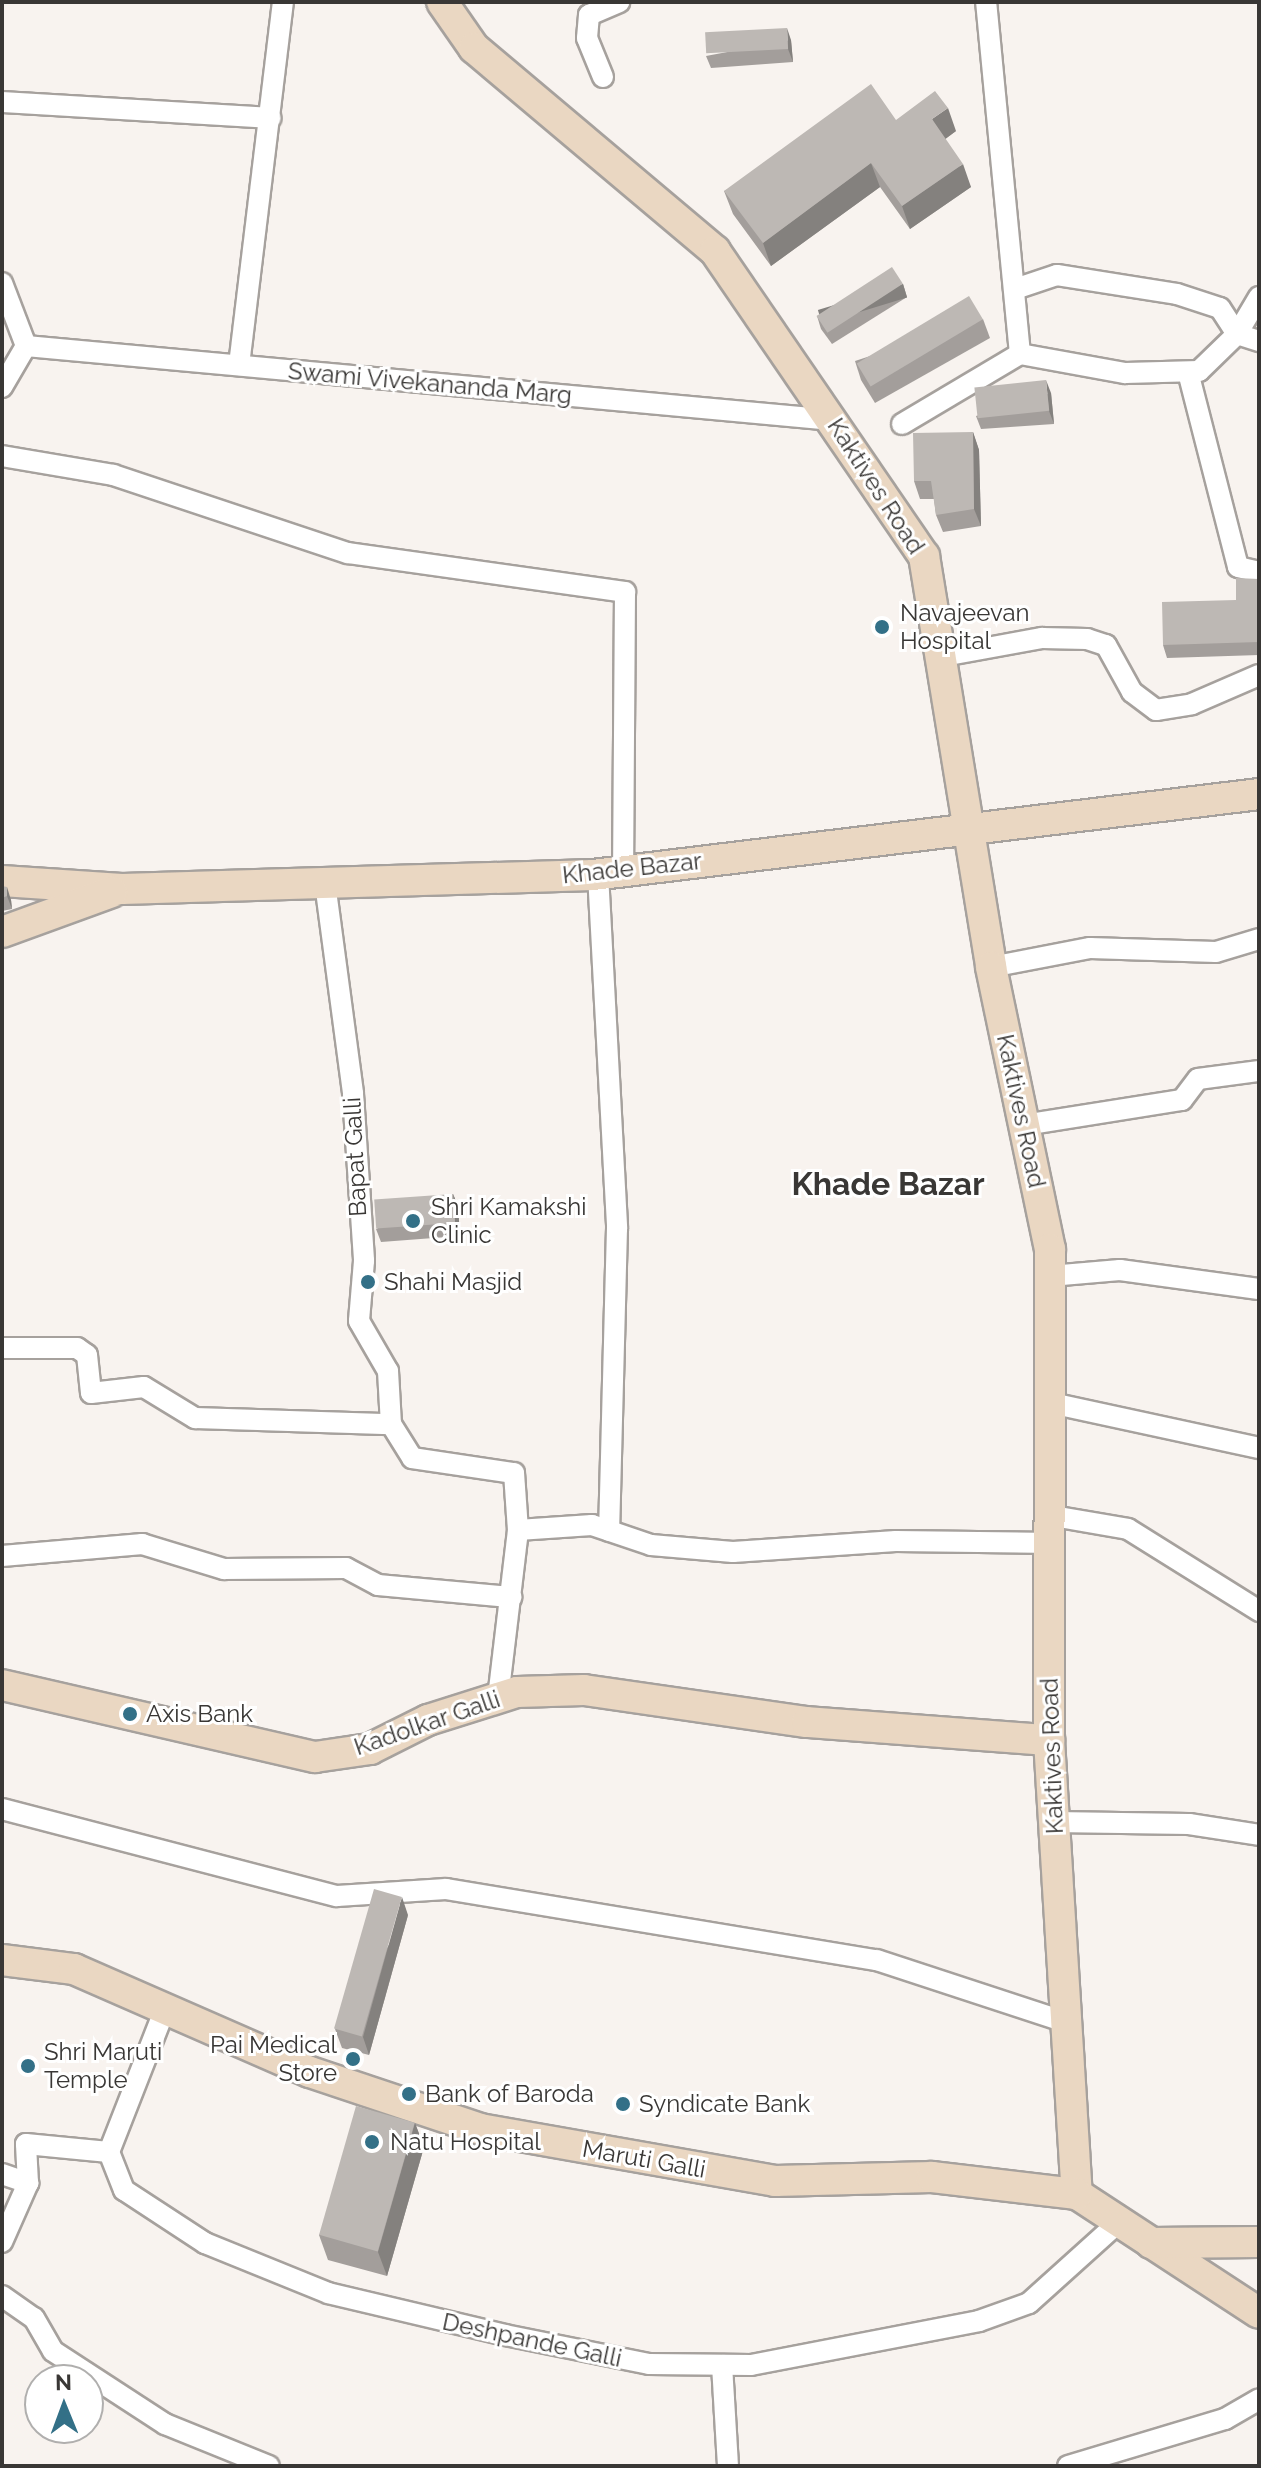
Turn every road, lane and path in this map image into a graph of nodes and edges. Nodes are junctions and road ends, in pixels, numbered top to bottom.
1 (283, 2) edge
2 (442, 2) edge
3 (619, 2) edge
4 (986, 2) edge
5 (603, 77) dead end
6 (2, 102) edge
7 (271, 118) junction
8 (2, 283) edge
9 (1015, 289) junction
10 (1259, 297) edge
11 (1237, 334) junction
12 (1259, 341) edge
13 (26, 346) junction
14 (1020, 354) junction
15 (239, 365) junction
16 (1188, 372) junction
17 (3, 382) edge
18 (833, 420) junction
19 (902, 424) dead end
20 (2, 456) edge
21 (1259, 572) edge
22 (938, 657) junction
23 (1259, 675) edge
24 (1259, 794) edge
25 (970, 826) junction
26 (611, 873) junction
27 (2, 881) edge
28 (325, 883) junction
29 (122, 889) junction
30 (2, 932) edge
31 (1259, 939) edge
32 (991, 967) junction
33 (1259, 1071) edge
34 (1024, 1125) junction
35 (1050, 1276) junction
36 (1259, 1289) edge
37 (2, 1348) edge
38 (1051, 1403) junction
39 (391, 1424) junction
40 (1259, 1448) edge
41 (1053, 1529) junction
42 (518, 1530) junction
43 (609, 1531) junction
44 (2, 1556) edge
45 (511, 1597) junction
46 (1259, 1611) edge
47 (2, 1685) edge
48 (498, 1698) junction
49 (1049, 1740) junction
50 (2, 1809) edge
51 (1054, 1822) junction
52 (1259, 1835) edge
53 (2, 1960) edge
54 (163, 2014) junction
55 (1066, 2022) junction
56 (109, 2152) junction
57 (2, 2174) edge
58 (28, 2183) junction
59 (1077, 2194) junction
60 (1119, 2222) junction
61 (2, 2242) edge
62 (1259, 2242) edge
63 (1151, 2243) junction
64 (2, 2296) edge
65 (1259, 2313) edge
66 (722, 2365) junction
67 (1259, 2399) edge
68 (269, 2466) edge
69 (728, 2466) edge
70 (1068, 2466) edge

1 - 7 street
2 - 18 main road, Kaktives Road
3 - 5 street
4 - 9 street
6 - 7 street
7 - 15 street
8 - 13 street
9 - 11 street
9 - 14 street
10 - 11 street
11 - 12 street
11 - 16 street
13 - 15 street, Swami Vivekananda Marg
13 - 17 street
14 - 16 street
14 - 19 street
15 - 18 street, Swami Vivekananda Marg
16 - 21 street
18 - 22 main road, Kaktives Road
20 - 26 street
22 - 23 street
22 - 25 main road, Kaktives Road
24 - 25 main road, Khade Bazar
25 - 26 main road, Khade Bazar
25 - 32 main road, Kaktives Road
26 - 28 main road, Khade Bazar
26 - 43 street
27 - 29 main road, Khade Bazar
28 - 29 main road, Khade Bazar
28 - 39 street, Bapat Galli
29 - 30 main road
31 - 32 street
32 - 34 main road, Kaktives Road
33 - 34 street
34 - 35 main road, Kaktives Road
35 - 36 street
35 - 38 main road, Kaktives Road
37 - 39 street
38 - 40 street
38 - 41 main road, Kaktives Road
39 - 42 street
41 - 43 street
41 - 46 street
41 - 49 main road, Kaktives Road
42 - 43 street
42 - 45 street
44 - 45 street
45 - 48 street
47 - 48 main road, Kadolkar Galli
48 - 49 main road, Kadolkar Galli
49 - 51 main road, Kaktives Road
50 - 55 street
51 - 52 street
51 - 55 main road, Kaktives Road
53 - 54 main road, Maruti Galli
54 - 56 street
54 - 59 main road, Maruti Galli
55 - 59 main road, Kaktives Road
56 - 58 street
56 - 66 street, Deshpande Galli
57 - 58 street
58 - 61 street
59 - 60 main road
60 - 63 main road
60 - 66 street, Deshpande Galli
62 - 63 main road
63 - 65 main road
64 - 68 street
66 - 69 street
67 - 70 street

